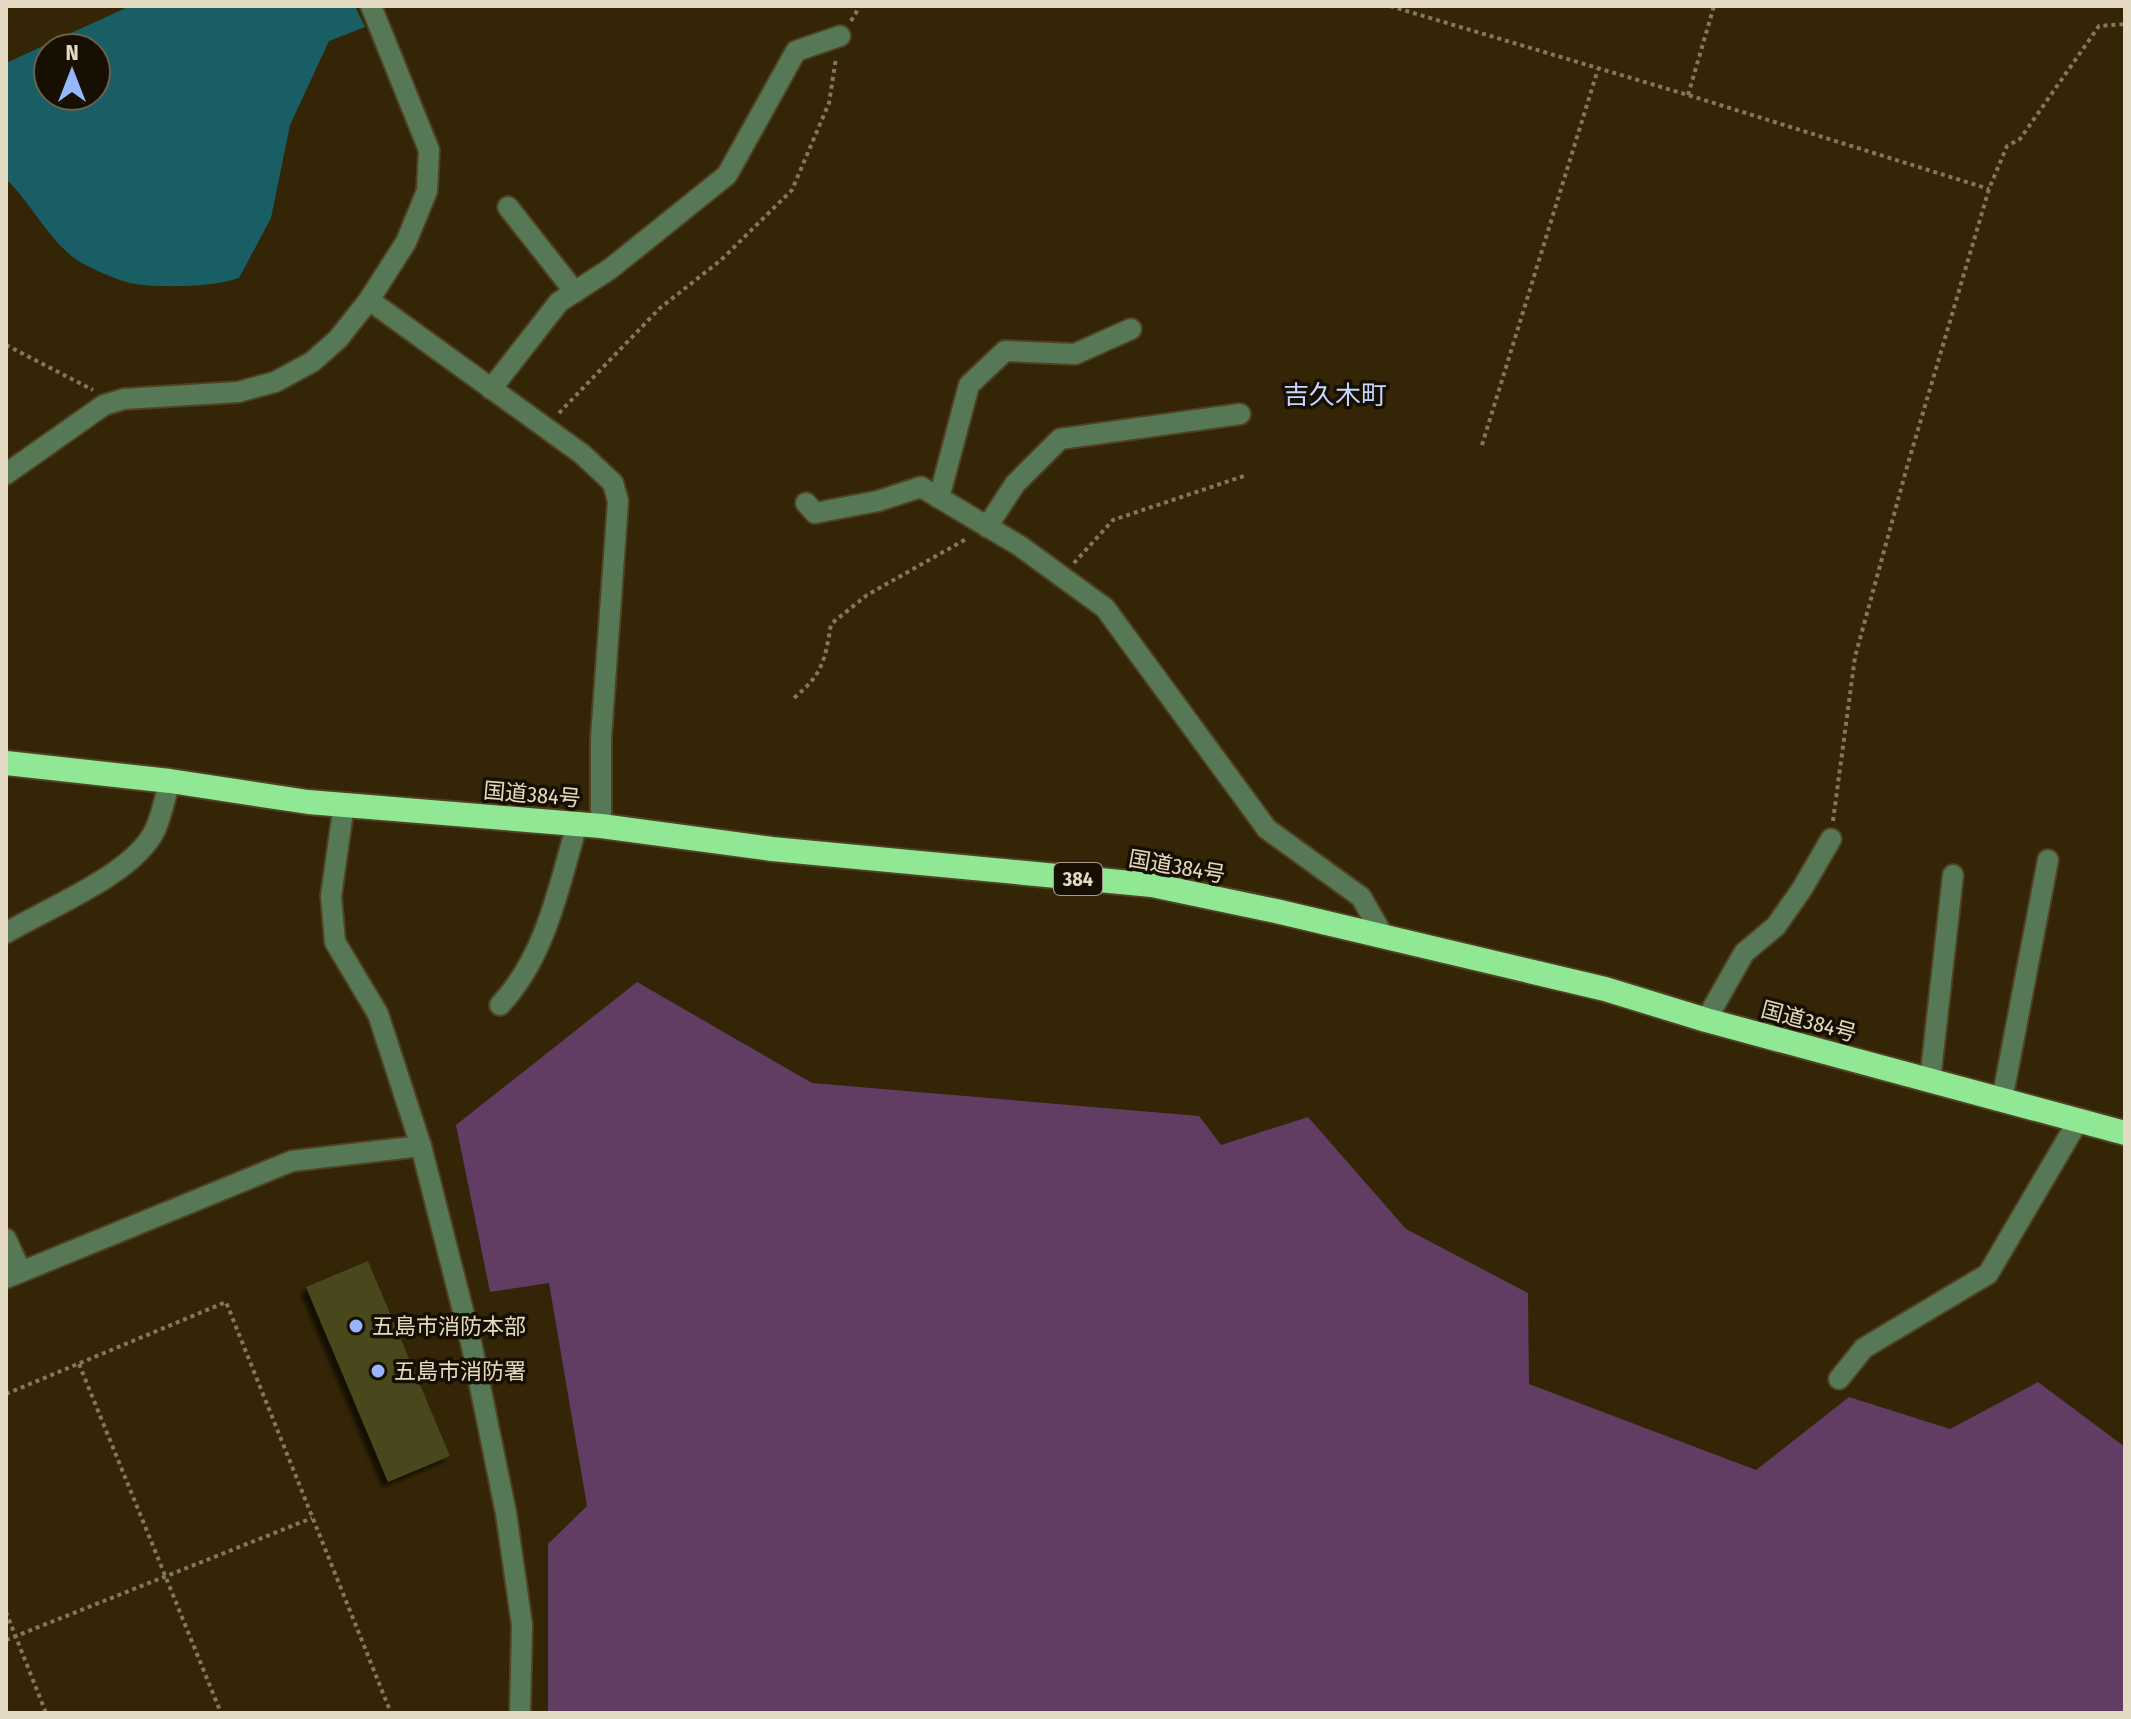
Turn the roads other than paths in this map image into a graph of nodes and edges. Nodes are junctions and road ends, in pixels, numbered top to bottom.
1 (371, 6) edge
2 (840, 36) road end
3 (508, 207) dead end
4 (575, 292) junction
5 (369, 300) junction
6 (1131, 329) dead end
7 (491, 389) junction
8 (1240, 414) dead end
9 (6, 474) edge
10 (939, 498) junction
11 (806, 503) dead end
12 (987, 527) junction
13 (6, 763) edge
14 (170, 781) junction
15 (344, 804) junction
16 (589, 825) junction
17 (1831, 839) road end
18 (2048, 860) dead end
19 (1953, 875) dead end
20 (6, 933) edge
21 (1384, 937) junction
22 (500, 1005) dead end
23 (1706, 1020) junction
24 (1930, 1081) junction
25 (2002, 1100) junction
26 (2078, 1121) junction
27 (2125, 1133) edge
28 (421, 1146) junction
29 (6, 1239) edge
30 (14, 1275) edge
31 (1839, 1379) dead end
32 (520, 1713) edge

1 - 5 street
2 - 4 street
3 - 4 street
4 - 7 street
5 - 7 street
5 - 9 street
6 - 10 street
7 - 16 street
8 - 12 street
10 - 11 street
10 - 12 street
12 - 21 street
13 - 14 highway, 国道384号 / 384
14 - 15 highway, 国道384号 / 384
14 - 20 street
15 - 16 highway, 国道384号 / 384
15 - 28 street
16 - 21 highway, 国道384号 / 384
16 - 22 street
17 - 23 street
18 - 25 street
19 - 24 street
21 - 23 highway, 国道384号 / 384
23 - 24 highway, 国道384号 / 384
24 - 25 highway, 国道384号 / 384
25 - 26 highway, 国道384号 / 384
26 - 27 highway, 国道384号 / 384
26 - 31 street
28 - 30 street
28 - 32 street
29 - 30 street

